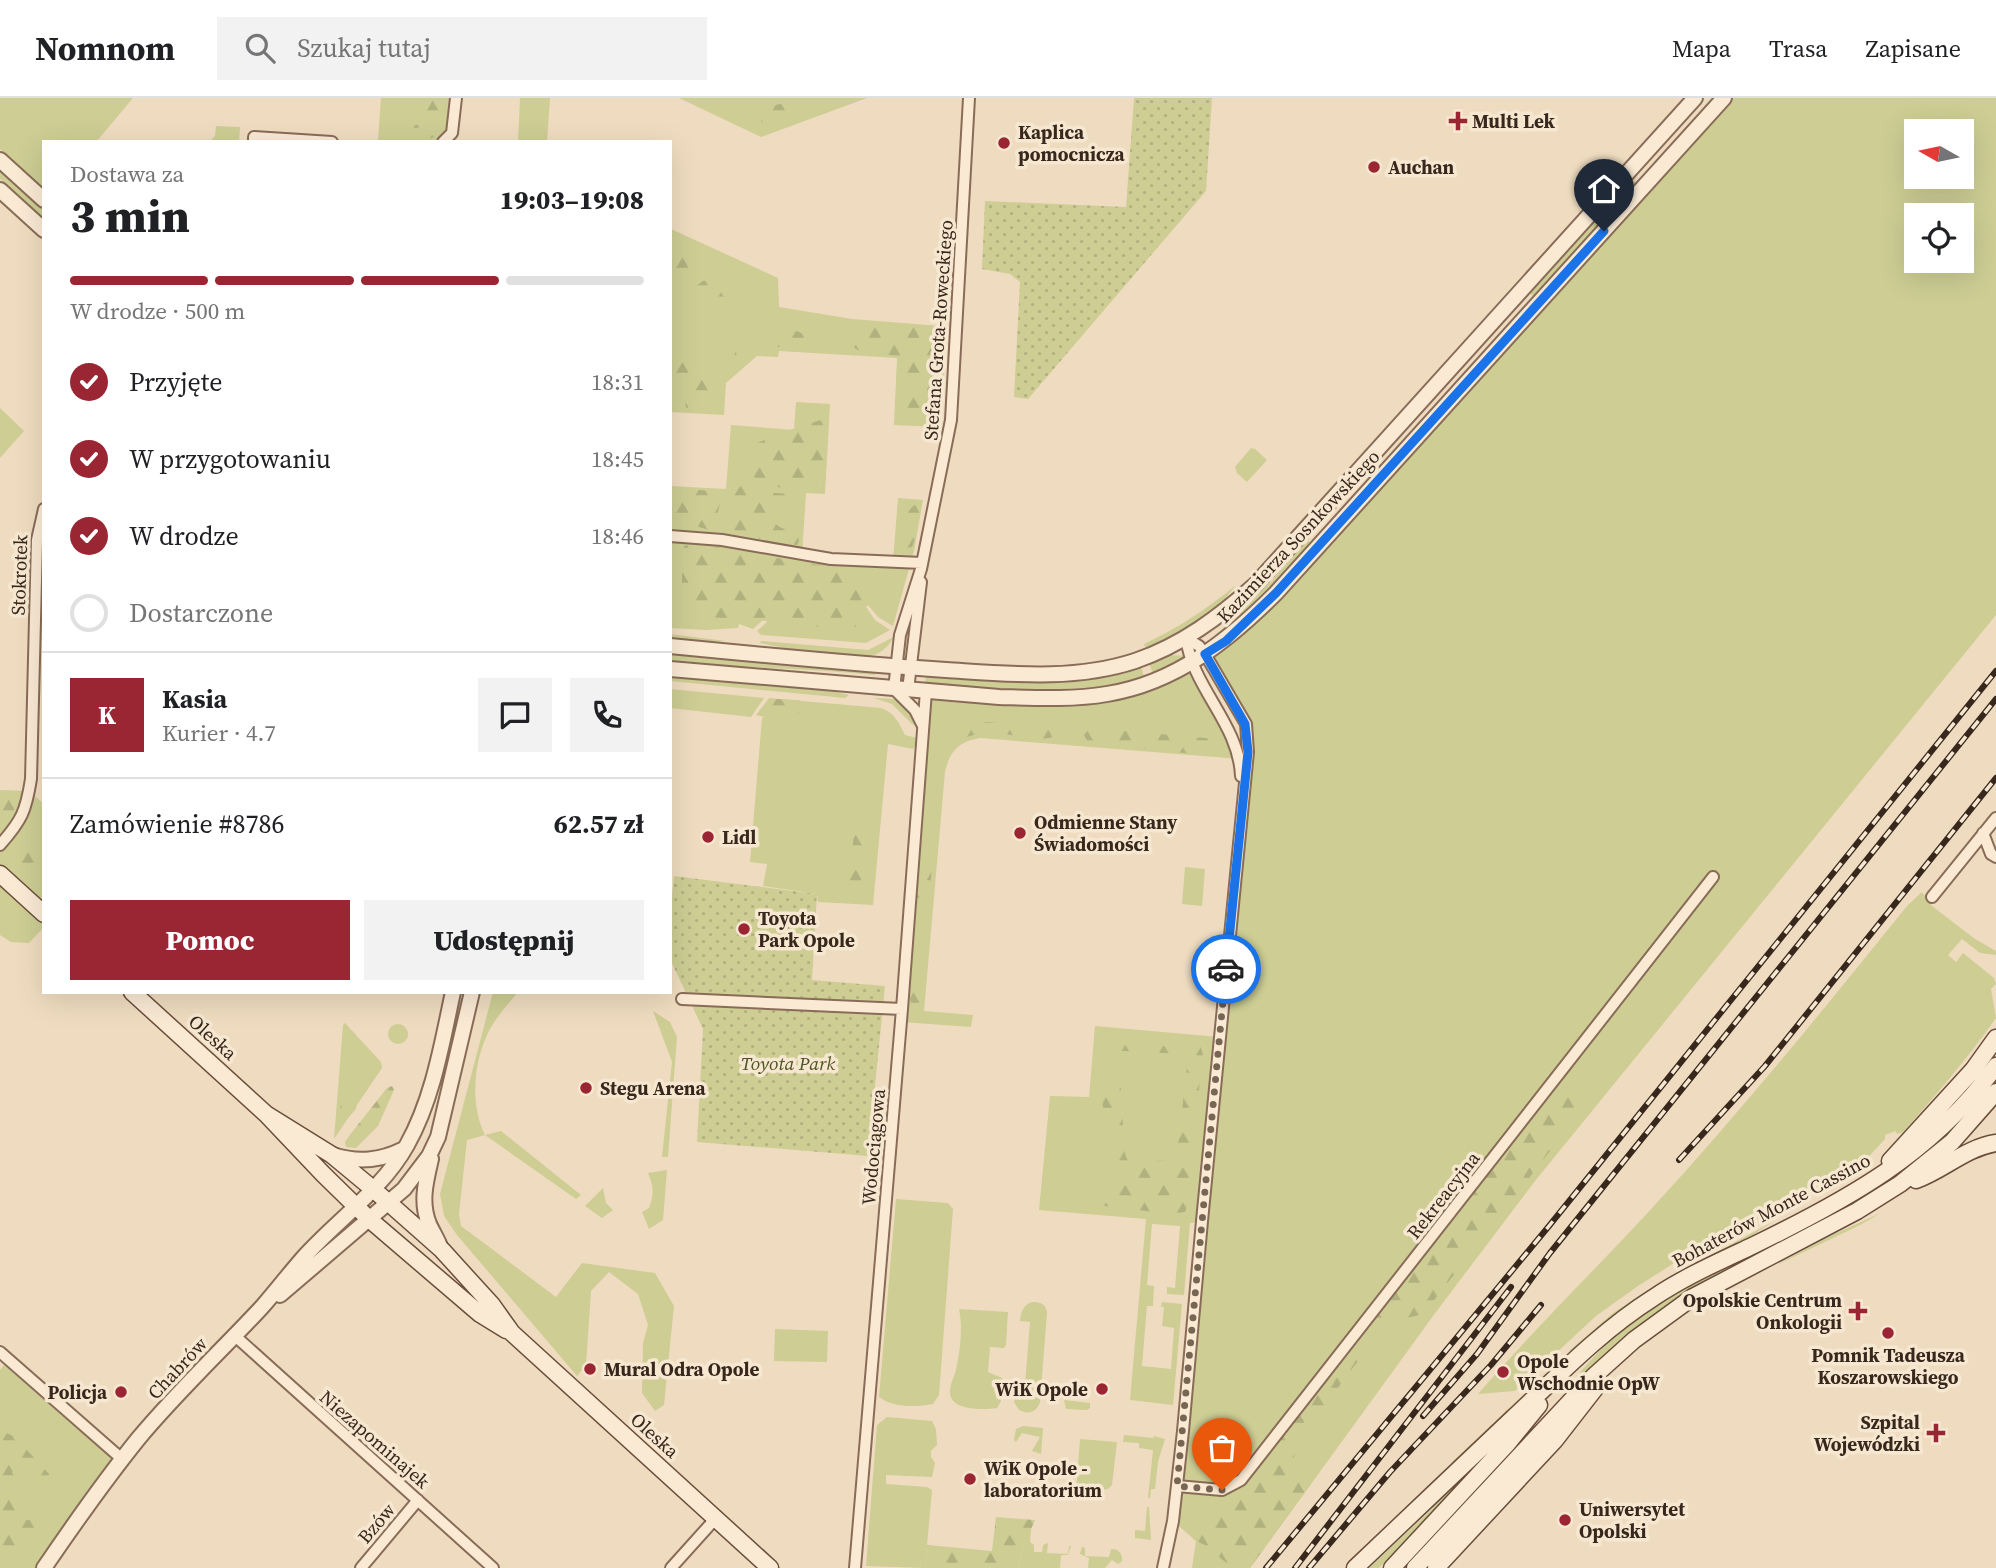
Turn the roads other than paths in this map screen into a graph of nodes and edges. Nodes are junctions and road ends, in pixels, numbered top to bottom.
1 (456, 98) edge
2 (969, 98) edge
3 (1695, 98) edge
4 (1724, 98) edge
5 (254, 139) edge
6 (280, 140) edge
7 (445, 140) edge
8 (0, 160) edge
9 (0, 190) edge
10 (42, 198) edge
11 (42, 228) edge
12 (42, 518) edge
13 (672, 536) edge
14 (922, 566) junction
15 (1186, 638) junction
16 (672, 646) edge
17 (1205, 654) junction
18 (1193, 663) junction
19 (903, 667) junction
20 (672, 669) edge
21 (901, 689) junction
22 (926, 691) junction
23 (924, 728) junction
24 (1242, 804) junction
25 (1996, 818) edge
26 (1983, 834) junction
27 (1996, 838) edge
28 (0, 845) edge
29 (1996, 858) edge
30 (0, 874) edge
31 (1713, 877) dead end
32 (1932, 897) dead end
33 (42, 912) edge
34 (134, 994) edge
35 (452, 994) edge
36 (472, 994) edge
37 (682, 999) dead end
38 (902, 1009) junction
39 (1996, 1038) edge
40 (1996, 1066) edge
41 (1996, 1092) edge
42 (266, 1114) junction
43 (1996, 1143) edge
44 (434, 1147) junction
45 (405, 1148) junction
46 (332, 1155) junction
47 (1900, 1184) junction
48 (1865, 1187) junction
49 (373, 1189) junction
50 (389, 1203) junction
51 (356, 1206) junction
52 (369, 1219) junction
53 (442, 1251) junction
54 (264, 1305) junction
55 (512, 1333) junction
56 (234, 1335) junction
57 (1626, 1346) junction
58 (0, 1352) edge
59 (1555, 1379) junction
60 (122, 1459) junction
61 (1177, 1486) junction
62 (418, 1500) junction
63 (716, 1518) junction
64 (44, 1568) edge
65 (361, 1568) edge
66 (493, 1568) edge
67 (671, 1568) edge
68 (771, 1568) edge
69 (855, 1568) edge
70 (1163, 1568) edge
71 (1355, 1568) edge
72 (1392, 1568) edge
73 (1415, 1568) edge
74 (1436, 1568) edge

1 - 7 street
2 - 14 street, Stefana Grota-Roweckiego
3 - 15 street, Kazimierza Sosnkowskiego
4 - 17 street, Kazimierza Sosnkowskiego
5 - 6 street
8 - 10 street
9 - 11 street
12 - 28 street, Stokrotek
13 - 14 street
14 - 19 street, Stefana Grota-Roweckiego
15 - 17 street
15 - 18 street
15 - 19 street, Kazimierza Sosnkowskiego
16 - 19 street, Kazimierza Sosnkowskiego
17 - 18 street, Kazimierza Sosnkowskiego
17 - 24 street
18 - 22 street, Kazimierza Sosnkowskiego
18 - 24 street
19 - 21 street, Stefana Grota-Roweckiego
20 - 21 street, Kazimierza Sosnkowskiego
21 - 22 street, Kazimierza Sosnkowskiego
21 - 23 street
22 - 23 street, Wodociągowa
23 - 38 street, Wodociągowa
24 - 61 street
25 - 26 street
26 - 27 street
26 - 29 street
26 - 32 street
30 - 33 main road
31 - 61 street, Rekreacyjna
34 - 42 main road, Oleska
35 - 45 street, Chabrów
36 - 44 street
37 - 38 street
38 - 69 street, Wodociągowa
39 - 48 main road
40 - 48 main road, Bohaterów Monte Cassino
41 - 47 main road, Bohaterów Monte Cassino
42 - 46 main road, Oleska
42 - 51 main road, Oleska
43 - 47 main road
44 - 50 street, Chabrów
44 - 53 street
45 - 46 street
45 - 49 street, Chabrów
46 - 49 main road, Oleska
47 - 57 main road, Bohaterów Monte Cassino
48 - 59 main road, Bohaterów Monte Cassino
49 - 50 main road, Oleska
49 - 51 street, Chabrów
50 - 52 street, Chabrów
50 - 53 main road, Oleska
51 - 52 main road, Oleska
51 - 54 street, Chabrów
52 - 54 street, Chabrów
52 - 55 main road, Oleska
53 - 55 main road, Oleska
54 - 56 street, Chabrów
55 - 63 main road, Oleska
56 - 60 street, Chabrów
56 - 62 street, Niezapominajek
57 - 73 main road
57 - 74 main road
58 - 60 street
59 - 71 main road
59 - 72 main road
60 - 64 street, Chabrów
61 - 70 street
62 - 65 street, Bzów
62 - 66 street, Niezapominajek
63 - 67 street
63 - 68 main road, Oleska

